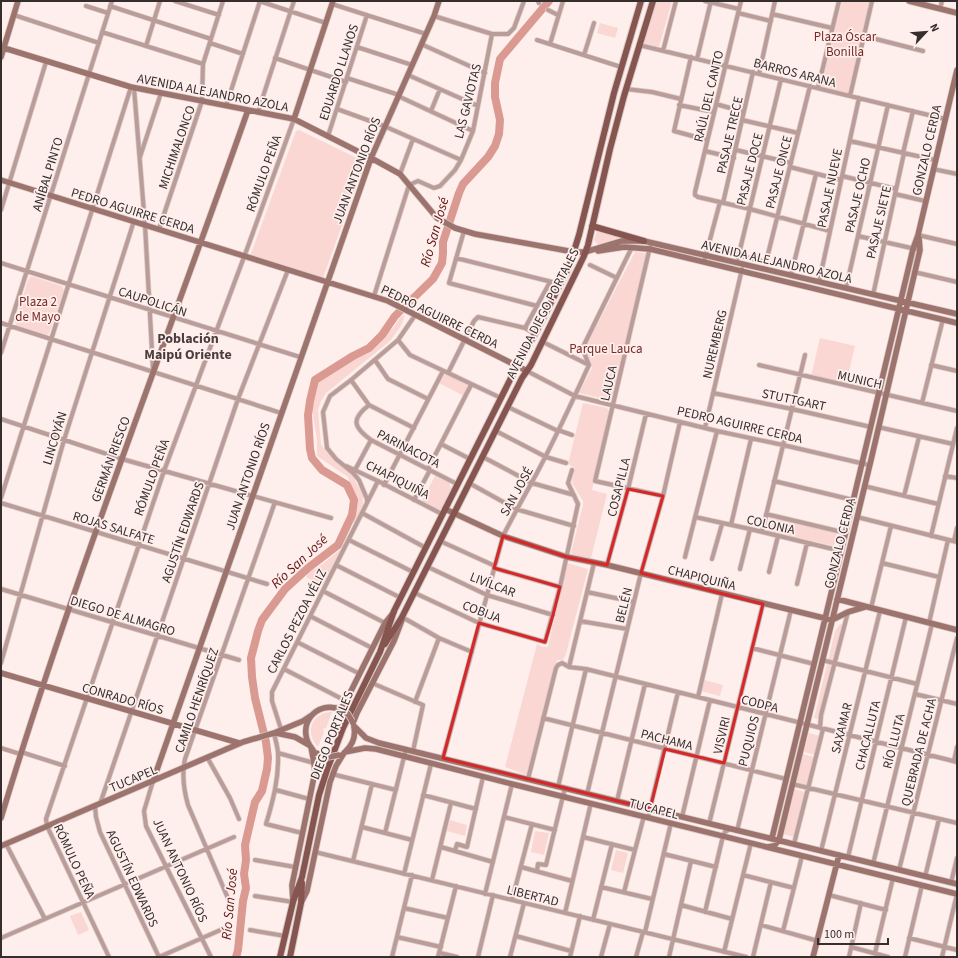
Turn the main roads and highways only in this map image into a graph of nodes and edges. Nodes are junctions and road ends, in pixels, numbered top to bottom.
1 (18, 1) edge
2 (641, 1) edge
3 (911, 1) edge
4 (333, 2) edge
5 (437, 2) edge
6 (650, 2) edge
7 (957, 13) edge
8 (2, 48) edge
9 (1, 56) edge
10 (957, 70) edge
11 (954, 92) edge
12 (614, 93) junction
13 (624, 96) junction
14 (248, 110) junction
15 (294, 119) junction
16 (371, 158) junction
17 (1, 180) edge
18 (592, 226) junction
19 (918, 235) junction
20 (644, 241) junction
21 (201, 242) junction
22 (574, 252) junction
23 (589, 252) junction
24 (328, 282) junction
25 (900, 301) junction
26 (907, 303) junction
27 (898, 309) junction
28 (905, 310) junction
29 (957, 314) edge
30 (957, 323) edge
31 (517, 366) junction
32 (527, 371) junction
33 (444, 512) junction
34 (454, 514) junction
35 (837, 600) junction
36 (868, 608) junction
37 (394, 612) junction
38 (402, 618) junction
39 (826, 618) junction
40 (832, 620) junction
41 (957, 630) edge
42 (380, 652) junction
43 (1, 673) edge
44 (44, 686) junction
45 (340, 709) junction
46 (312, 715) junction
47 (353, 723) junction
48 (172, 724) junction
49 (272, 733) junction
50 (239, 744) junction
51 (310, 746) junction
52 (343, 753) junction
53 (153, 781) junction
54 (1, 818) edge
55 (772, 838) junction
56 (779, 840) junction
57 (3, 845) edge
58 (767, 847) junction
59 (839, 855) junction
60 (836, 865) junction
61 (302, 877) junction
62 (954, 884) edge
63 (957, 894) edge
64 (292, 902) junction
65 (301, 903) junction
66 (280, 957) edge
67 (290, 957) edge
68 (814, 957) edge

1 - 8 main road
2 - 12 main road, AVENIDA DIEGO PORTALES
3 - 7 main road
4 - 15 main road, RÓMULO PEÑA
5 - 16 main road, JUAN ANTONIO RÍOS
6 - 13 main road, AVENIDA DIEGO PORTALES
8 - 9 main road
8 - 14 main road, AVENIDA ALEJANDRO AZOLA
10 - 11 main road, GONZALO CERDA
11 - 19 main road, GONZALO CERDA
12 - 13 main road
12 - 22 main road, AVENIDA DIEGO PORTALES
13 - 18 main road, AVENIDA DIEGO PORTALES
14 - 15 main road, AVENIDA ALEJANDRO AZOLA
14 - 21 main road, GERMÁN RIESCO
15 - 16 main road, AVENIDA ALEJANDRO AZOLA
16 - 22 main road, AVENIDA ALEJANDRO AZOLA
16 - 24 main road, JUAN ANTONIO RÍOS
17 - 21 main road, PEDRO AGUIRRE CERDA
18 - 20 main road
18 - 23 main road, AVENIDA DIEGO PORTALES
19 - 25 main road, GONZALO CERDA
19 - 26 main road, GONZALO CERDA
20 - 23 main road, AVENIDA ALEJANDRO AZOLA
20 - 25 main road, AVENIDA ALEJANDRO AZOLA
21 - 24 main road, PEDRO AGUIRRE CERDA
21 - 44 main road, GERMÁN RIESCO
22 - 23 main road, AVENIDA ALEJANDRO AZOLA
22 - 31 main road, AVENIDA DIEGO PORTALES
23 - 27 main road, AVENIDA ALEJANDRO AZOLA
23 - 32 main road, AVENIDA DIEGO PORTALES
24 - 31 main road, PEDRO AGUIRRE CERDA
24 - 48 main road, JUAN ANTONIO RÍOS
25 - 26 main road, AVENIDA ALEJANDRO AZOLA
25 - 27 main road, GONZALO CERDA
26 - 28 main road, GONZALO CERDA
26 - 29 main road, AVENIDA ALEJANDRO AZOLA
27 - 28 main road, AVENIDA ALEJANDRO AZOLA
27 - 39 main road, GONZALO CERDA
28 - 30 main road, AVENIDA ALEJANDRO AZOLA
28 - 35 main road, GONZALO CERDA
31 - 32 main road, PEDRO AGUIRRE CERDA
31 - 33 main road, AVENIDA DIEGO PORTALES
32 - 34 main road, AVENIDA DIEGO PORTALES
33 - 34 main road, CHAPIQUIÑA
33 - 37 main road, AVENIDA DIEGO PORTALES
34 - 38 main road, AVENIDA DIEGO PORTALES
34 - 39 main road, CHAPIQUIÑA
35 - 36 main road
35 - 40 main road, GONZALO CERDA
36 - 40 main road
36 - 41 main road
37 - 42 main road, DIEGO PORTALES
37 - 45 main road, DIEGO PORTALES
38 - 42 main road, DIEGO PORTALES
38 - 47 main road, DIEGO PORTALES
39 - 40 main road, CHAPIQUIÑA
39 - 55 main road, GONZALO CERDA
40 - 56 main road, GONZALO CERDA
42 - 61 main road, DIEGO PORTALES
43 - 44 main road, CONRADO RÍOS
44 - 48 main road, CONRADO RÍOS
44 - 54 main road, GERMÁN RIESCO
45 - 46 main road
45 - 47 main road, bridge
46 - 49 main road, TUCAPEL
46 - 51 main road
47 - 52 main road
47 - 55 main road, TUCAPEL
48 - 50 main road, CONRADO RÍOS
48 - 53 main road, JUAN ANTONIO RÍOS
49 - 50 main road, TUCAPEL
49 - 51 main road, TUCAPEL
50 - 53 main road, TUCAPEL
51 - 52 main road, bridge
51 - 64 main road, DIEGO PORTALES
52 - 58 main road, TUCAPEL
52 - 65 main road, DIEGO PORTALES
53 - 57 main road, TUCAPEL
55 - 56 main road, TUCAPEL
56 - 58 main road
56 - 59 main road, TUCAPEL
58 - 60 main road, TUCAPEL
59 - 60 main road
59 - 62 main road, TUCAPEL
60 - 63 main road, TUCAPEL
60 - 68 main road
61 - 64 main road, DIEGO PORTALES
61 - 65 main road, DIEGO PORTALES
64 - 66 main road, DIEGO PORTALES
65 - 67 main road, DIEGO PORTALES

